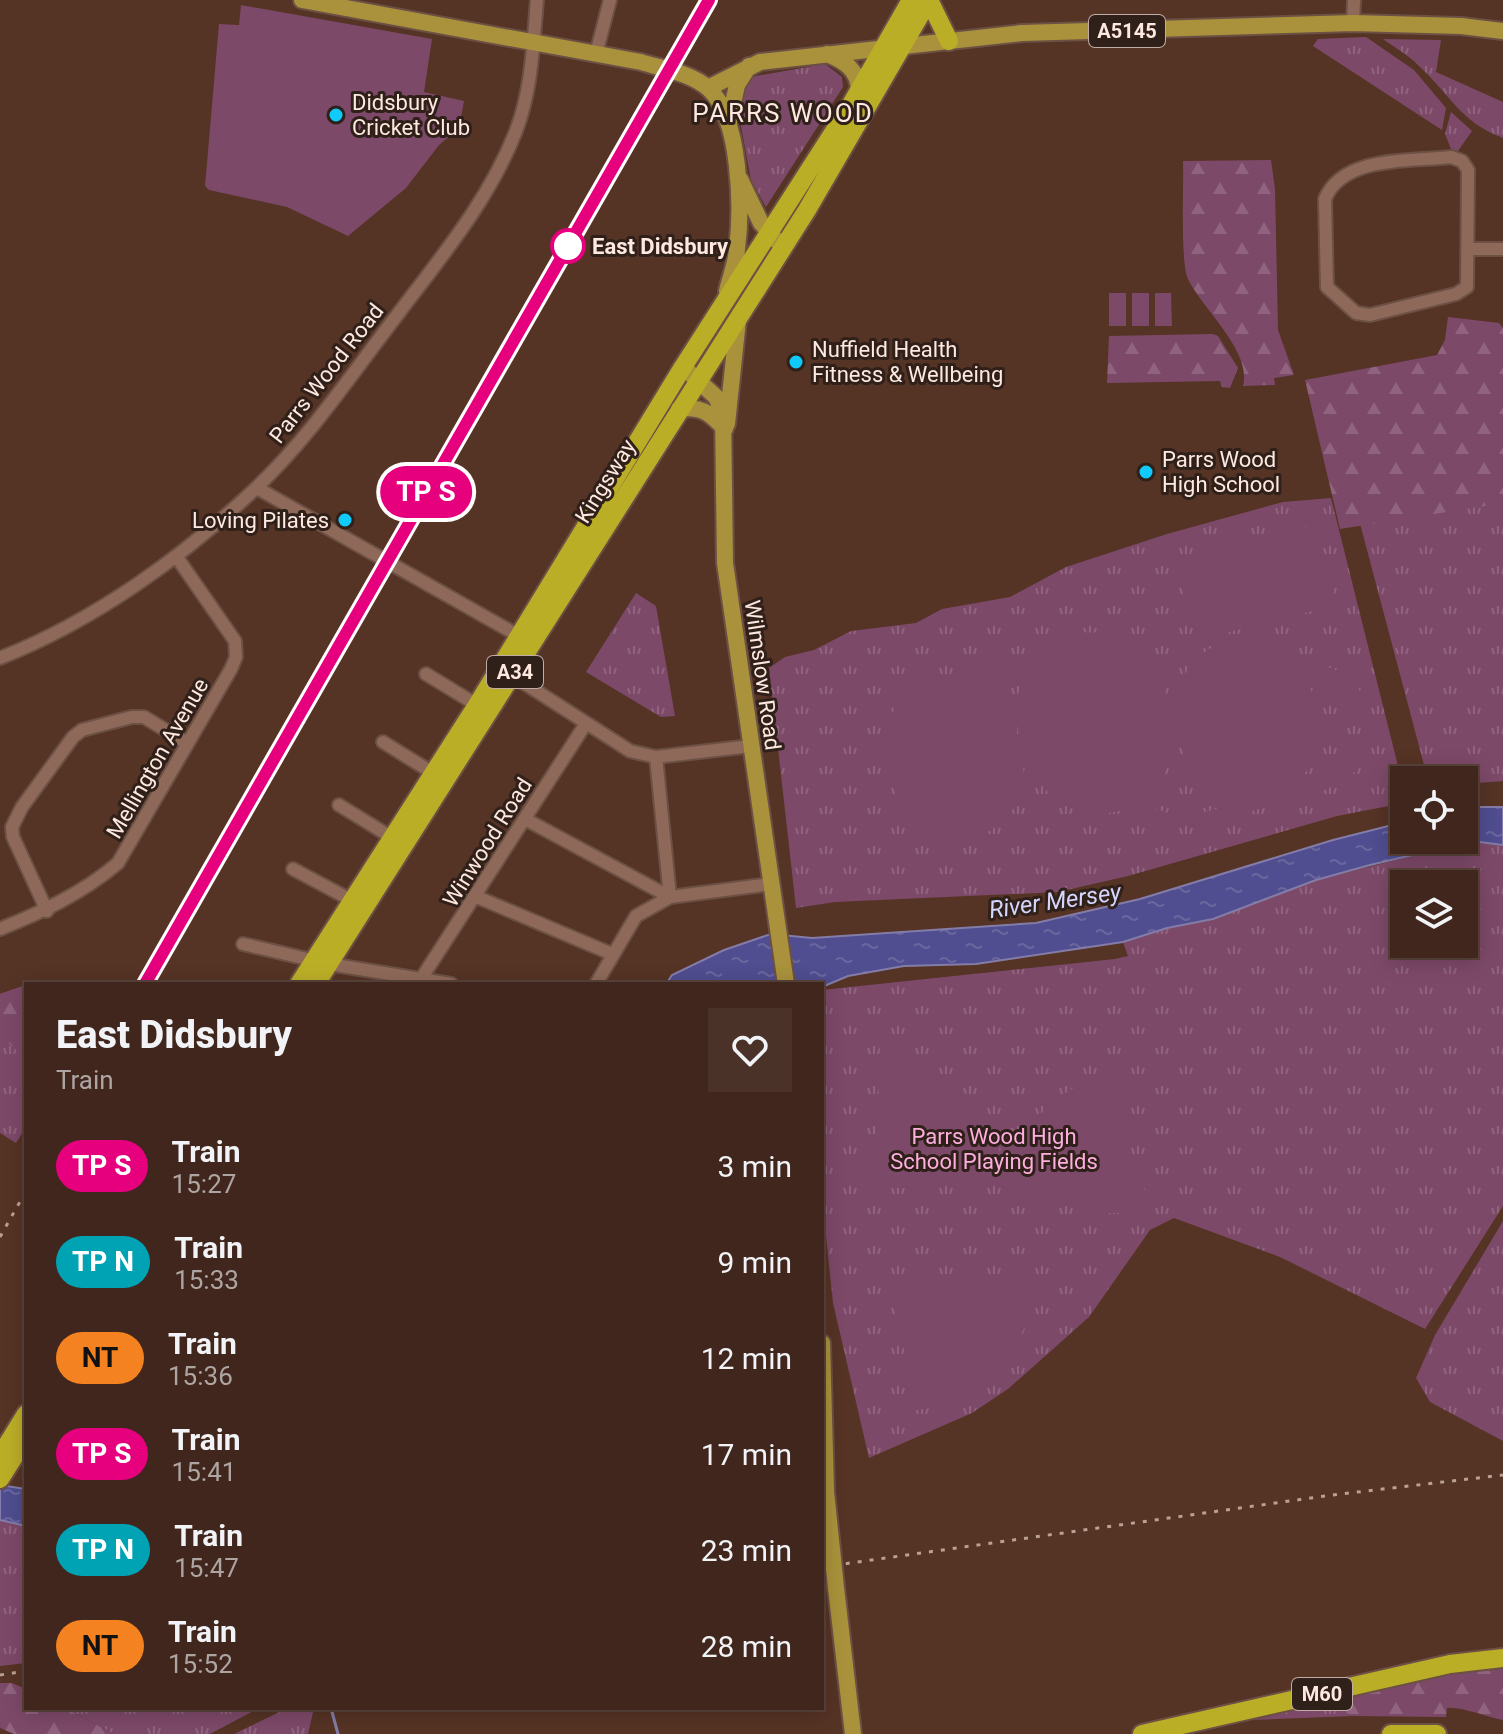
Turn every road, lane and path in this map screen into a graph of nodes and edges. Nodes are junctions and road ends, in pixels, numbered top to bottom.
1 (302, 0) edge
2 (537, 0) edge
3 (610, 0) edge
4 (911, 0) edge
5 (929, 0) edge
6 (1354, 0) edge
7 (1352, 18) junction
8 (1503, 31) edge
9 (949, 41) junction
10 (534, 42) junction
11 (904, 45) junction
12 (883, 47) junction
13 (596, 54) junction
14 (825, 54) junction
15 (750, 65) junction
16 (708, 88) junction
17 (859, 90) junction
18 (729, 122) junction
19 (736, 171) junction
20 (769, 234) junction
21 (784, 247) junction
22 (1470, 249) junction
23 (1503, 249) edge
24 (726, 301) junction
25 (738, 320) junction
26 (683, 367) junction
27 (699, 378) junction
28 (679, 409) junction
29 (725, 429) junction
30 (257, 488) junction
31 (176, 556) junction
32 (519, 636) junction
33 (0, 658) edge
34 (426, 674) dead end
35 (513, 676) junction
36 (477, 705) junction
37 (585, 725) junction
38 (383, 742) dead end
39 (187, 743) junction
40 (751, 746) junction
41 (656, 757) junction
42 (433, 773) junction
43 (339, 805) dead end
44 (525, 819) junction
45 (391, 837) junction
46 (293, 869) dead end
47 (771, 884) junction
48 (477, 897) junction
49 (670, 897) junction
50 (353, 901) junction
51 (47, 911) junction
52 (0, 929) edge
53 (243, 944) dead end
54 (612, 954) junction
55 (322, 962) junction
56 (421, 979) junction
57 (301, 982) edge
58 (317, 982) edge
59 (439, 982) edge
60 (597, 982) edge
61 (786, 982) edge
62 (24, 1418) edge
63 (824, 1418) edge
64 (24, 1440) edge
65 (6, 1453) edge
66 (0, 1479) edge
67 (1503, 1658) edge
68 (853, 1734) edge
69 (1142, 1734) edge
70 (1391, 1734) edge
71 (1437, 1734) edge

1 - 10 main road
2 - 10 street, Parrs Wood Road
3 - 13 street
4 - 12 highway, Kingsway / A34
5 - 9 highway
5 - 11 highway, Kingsway / A34
6 - 7 street
7 - 8 main road, A5145
7 - 9 main road, A5145
9 - 11 main road, A5145
10 - 13 main road
10 - 30 street, Parrs Wood Road
11 - 12 main road, A5145
11 - 21 highway, Kingsway / A34
12 - 14 main road, A5145
12 - 17 highway, Kingsway / A34
13 - 16 main road
14 - 15 main road, A5145
14 - 17 main road
15 - 16 main road, A5145
15 - 18 main road
16 - 18 main road
17 - 20 highway, Kingsway / A34
18 - 19 main road
19 - 20 main road
19 - 24 main road
20 - 21 main road
20 - 24 highway, Kingsway / A34
21 - 25 highway, Kingsway / A34
22 - 22 street
22 - 23 street
24 - 26 highway, Kingsway / A34
25 - 27 highway, Kingsway / A34
25 - 29 main road, Wilmslow Road
26 - 27 main road, Wilmslow Road
26 - 32 highway, Kingsway / A34
27 - 28 highway, Kingsway / A34
27 - 29 main road, Wilmslow Road
28 - 29 main road
28 - 35 highway, Kingsway / A34
29 - 40 main road, Wilmslow Road
30 - 31 street, Parrs Wood Road
30 - 32 street
31 - 33 street, Parrs Wood Road
31 - 39 street, Mellington Avenue
32 - 36 highway, Kingsway / A34
34 - 36 street
35 - 37 street
35 - 55 highway, Kingsway / A34
36 - 42 highway, Kingsway / A34
37 - 41 street
37 - 44 street, Winwood Road
38 - 42 street
39 - 51 street, Mellington Avenue
39 - 51 street
40 - 41 street
40 - 47 main road, Wilmslow Road
41 - 49 street
42 - 45 highway, Kingsway / A34
43 - 45 street
44 - 48 street, Winwood Road
44 - 49 street
45 - 50 highway, Kingsway / A34
46 - 50 street
47 - 49 street
47 - 61 main road, Wilmslow Road
48 - 54 street
48 - 56 street, Winwood Road
49 - 54 street
50 - 55 highway, Kingsway / A34
51 - 52 street, Mellington Avenue
53 - 55 street
54 - 60 street
55 - 56 street
55 - 57 highway, Kingsway / A34
55 - 58 highway, Kingsway / A34
56 - 59 street
62 - 65 highway
63 - 68 main road, bridge
64 - 65 highway
65 - 66 highway
67 - 69 highway, M60
70 - 71 highway

